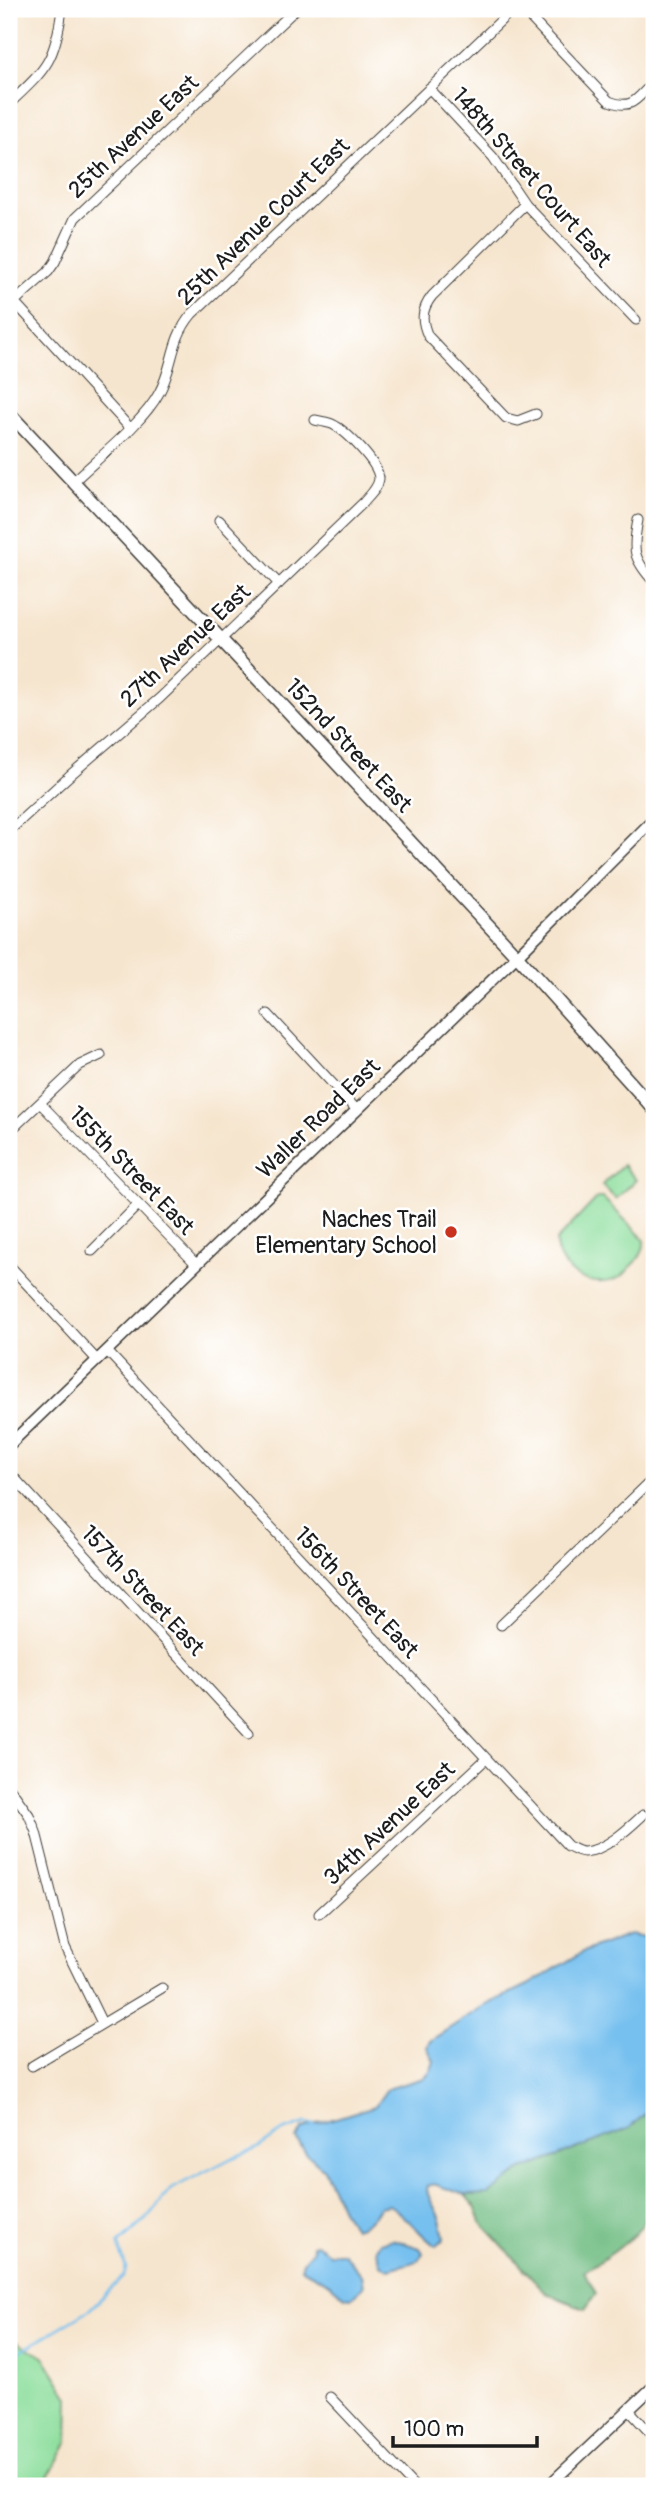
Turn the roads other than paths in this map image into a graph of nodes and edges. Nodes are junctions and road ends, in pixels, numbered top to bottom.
1 (62, 9) edge
2 (296, 9) edge
3 (513, 9) edge
4 (522, 9) edge
5 (654, 82) edge
6 (429, 88) junction
7 (9, 104) edge
8 (525, 204) junction
9 (11, 299) edge
10 (636, 320) dead end
11 (9, 413) edge
12 (536, 414) dead end
13 (315, 419) dead end
14 (130, 428) junction
15 (74, 482) junction
16 (219, 520) dead end
17 (638, 520) dead end
18 (654, 582) edge
19 (279, 584) junction
20 (220, 639) junction
21 (654, 819) edge
22 (9, 831) edge
23 (517, 956) junction
24 (268, 1014) dead end
25 (101, 1055) dead end
26 (40, 1103) junction
27 (654, 1109) edge
28 (357, 1110) junction
29 (9, 1132) edge
30 (138, 1205) junction
31 (92, 1251) dead end
32 (9, 1265) edge
33 (196, 1265) junction
34 (107, 1351) junction
35 (97, 1360) junction
36 (9, 1445) edge
37 (9, 1472) edge
38 (654, 1478) edge
39 (501, 1625) dead end
40 (249, 1733) dead end
41 (486, 1759) junction
42 (9, 1787) edge
43 (643, 1815) dead end
44 (319, 1914) dead end
45 (162, 1988) dead end
46 (102, 2023) junction
47 (32, 2066) dead end
48 (654, 2386) edge
49 (330, 2397) dead end
50 (629, 2410) junction
51 (654, 2437) edge
52 (414, 2486) edge
53 (548, 2486) edge

1 - 7 street
2 - 9 street, 25th Avenue East
3 - 6 street, 25th Avenue Court East
4 - 5 street
6 - 8 street, 148th Street Court East
6 - 14 street, 25th Avenue Court East
8 - 10 street, 148th Street Court East
8 - 12 street
9 - 14 street
11 - 15 main road, 152nd Street East
13 - 19 street, 27th Avenue East
14 - 15 street, 25th Avenue Court East
15 - 20 main road, 152nd Street East
16 - 19 street
17 - 18 street
19 - 20 street, 27th Avenue East
20 - 22 street, 27th Avenue East
20 - 23 main road, 152nd Street East
21 - 23 street, Waller Road East
23 - 27 main road, 152nd Street East
23 - 28 street, Waller Road East
24 - 28 street
25 - 26 street
26 - 29 street
26 - 30 street, 155th Street East
28 - 33 street, Waller Road East
30 - 31 street
30 - 33 street, 155th Street East
32 - 35 street
33 - 34 street, Waller Road East
34 - 35 street, Waller Road East
34 - 41 street, 156th Street East
35 - 36 street, Waller Road East
37 - 40 street, 157th Street East
38 - 39 street
41 - 43 street, 156th Street East
41 - 44 street, 34th Avenue East
42 - 46 street
45 - 46 street
46 - 47 street
48 - 50 street
49 - 52 street
50 - 51 street
50 - 53 street

